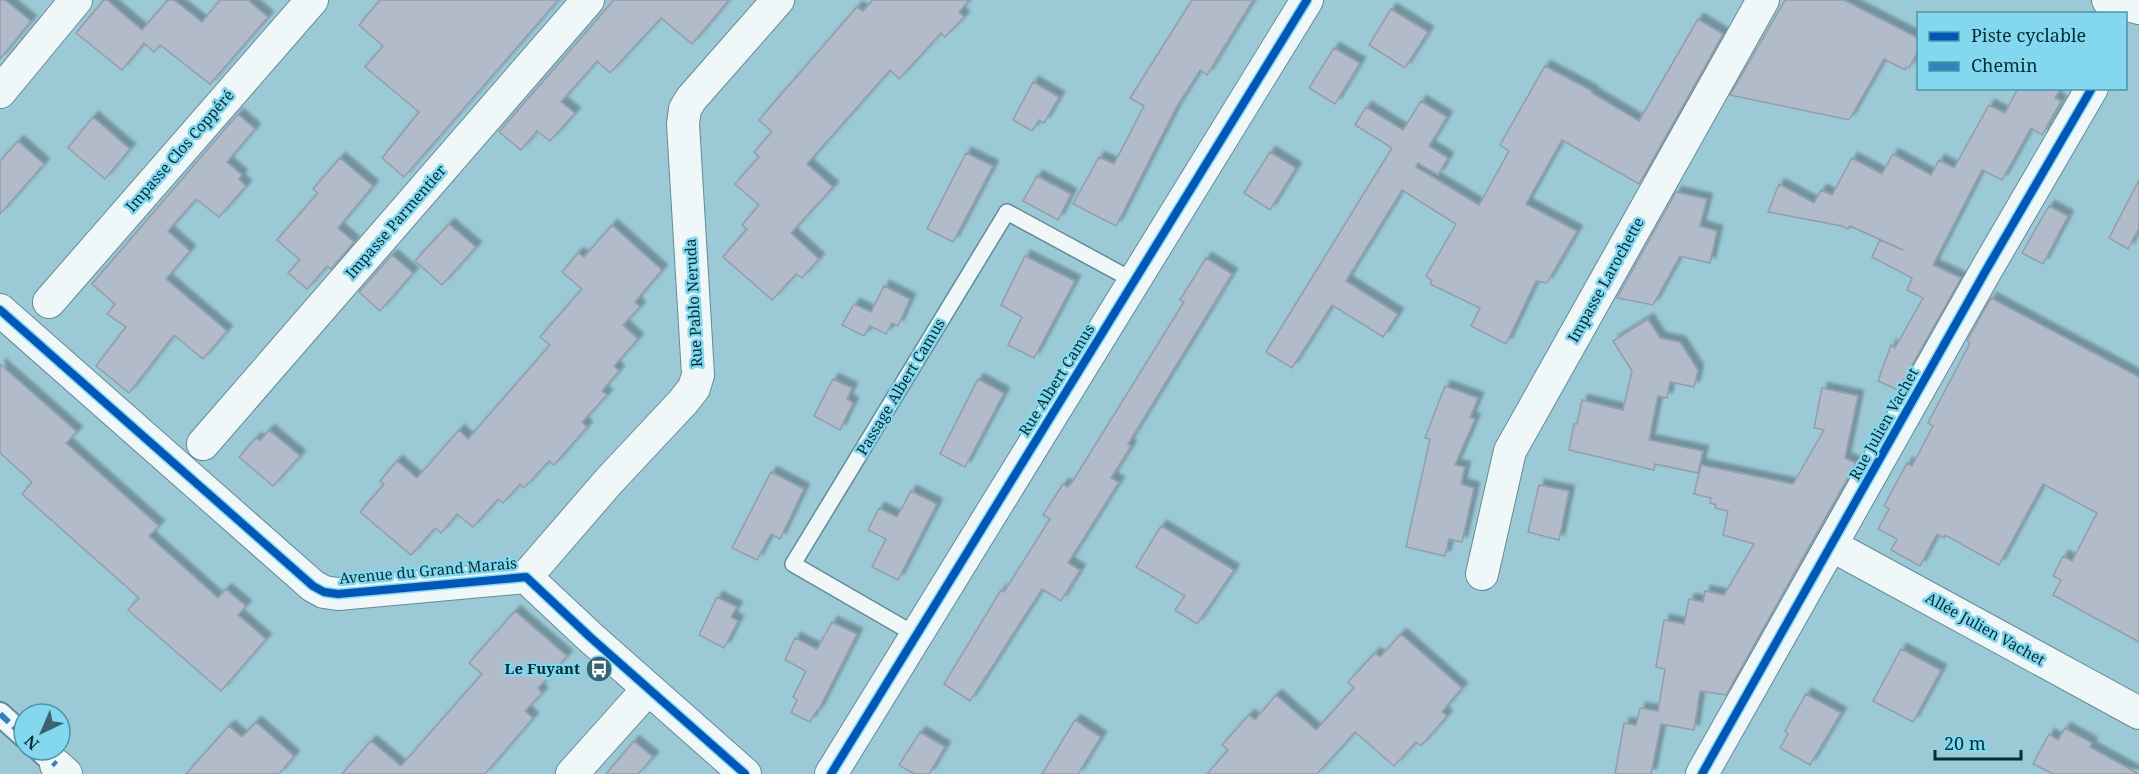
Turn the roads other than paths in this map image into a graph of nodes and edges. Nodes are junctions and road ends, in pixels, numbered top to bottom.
1 (76, 0) edge
2 (312, 0) edge
3 (588, 0) edge
4 (778, 0) edge
5 (1307, 0) edge
6 (1754, 3) edge
7 (2091, 90) edge
8 (0, 92) edge
9 (1134, 281) junction
10 (49, 302) dead end
11 (0, 310) edge
12 (203, 444) dead end
13 (1832, 545) junction
14 (1482, 574) dead end
15 (526, 576) junction
16 (916, 635) junction
17 (648, 689) junction
18 (2139, 713) edge
19 (0, 714) edge
20 (12, 725) edge
21 (1713, 770) edge
22 (572, 774) edge
23 (745, 774) edge
24 (831, 774) edge

1 - 8 street
2 - 10 street, Impasse Clos Coppéré
3 - 12 street, Impasse Parmentier
4 - 15 street, Rue Pablo Neruda
5 - 9 street, Rue Albert Camus
6 - 14 street, Impasse Larochette
7 - 13 street, Rue Julien Vachet
9 - 16 street, Rue Albert Camus
9 - 16 lane, Passage Albert Camus
11 - 15 street, Avenue du Grand Marais
13 - 18 street, Allée Julien Vachet
13 - 21 street, Rue Julien Vachet
15 - 17 street, Avenue du Grand Marais
16 - 24 street, Rue Albert Camus
17 - 22 street
17 - 23 street, Avenue du Grand Marais
19 - 20 street

